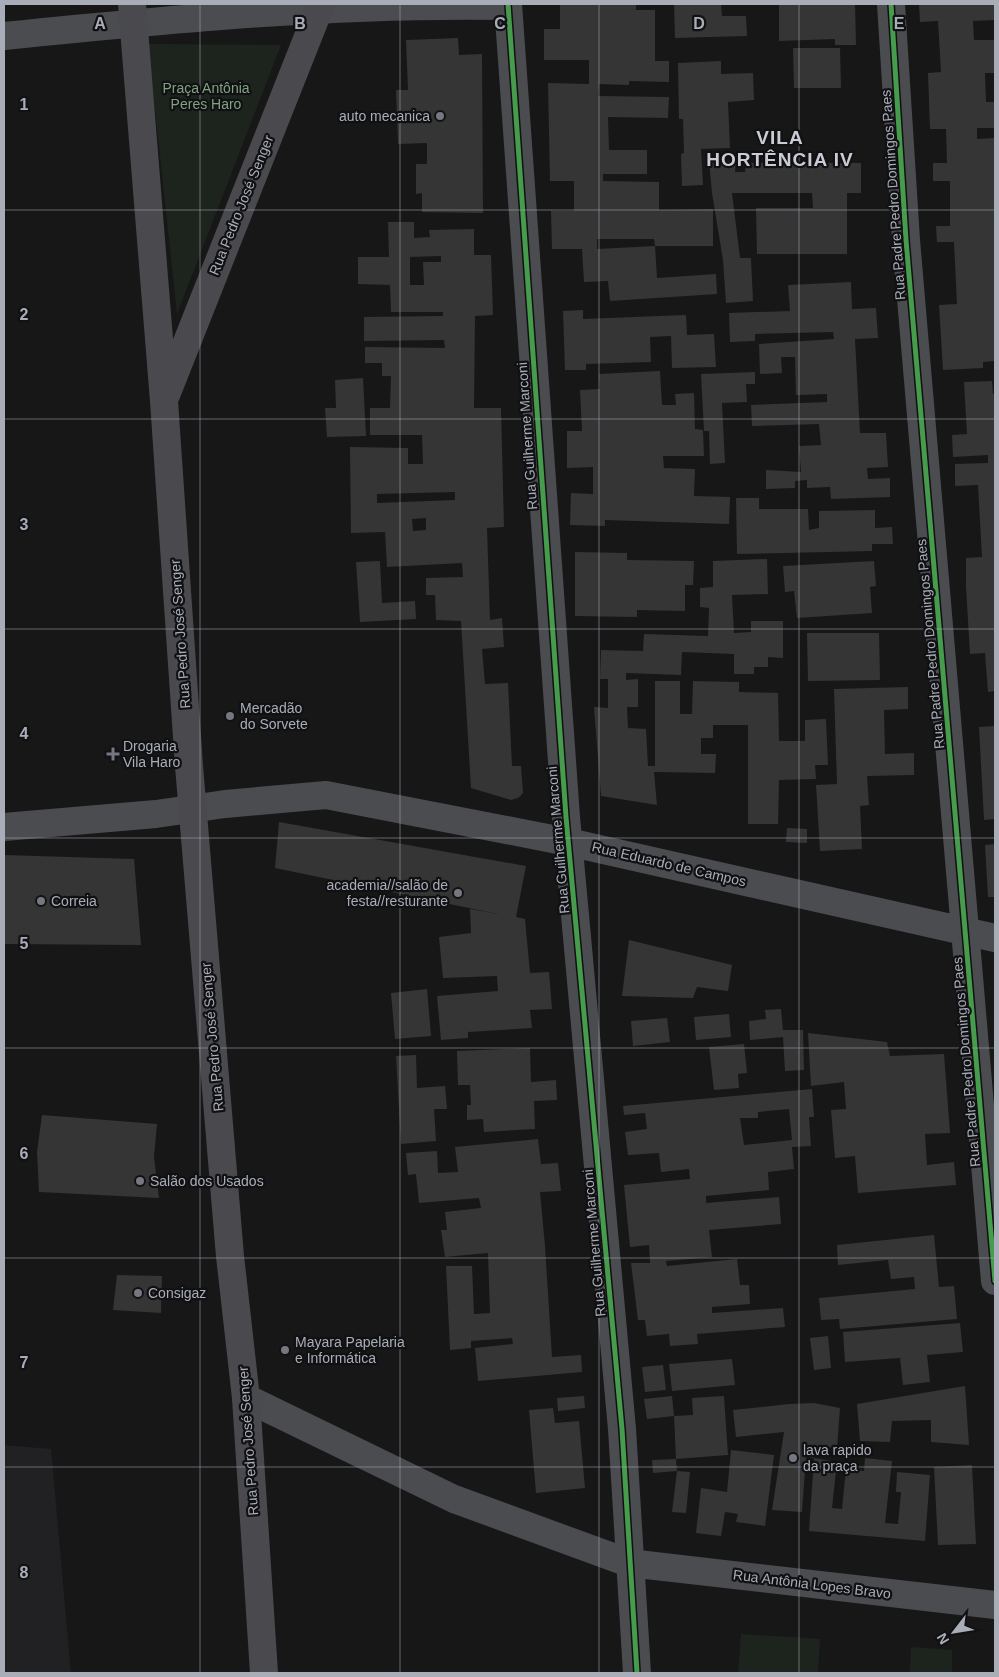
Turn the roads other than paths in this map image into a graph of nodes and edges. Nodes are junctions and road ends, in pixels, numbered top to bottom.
1 (891, 4) edge
2 (508, 5) edge
3 (320, 6) edge
4 (133, 13) edge
5 (4, 36) edge
6 (164, 401) junction
7 (193, 808) junction
8 (4, 827) edge
9 (568, 842) junction
10 (966, 931) junction
11 (995, 938) edge
12 (995, 1281) edge
13 (246, 1398) junction
14 (629, 1563) junction
15 (995, 1605) edge
16 (264, 1673) edge
17 (637, 1673) edge

1 - 10 street, Rua Padre Pedro Domingos Paes
2 - 3 street
2 - 9 street, Rua Guilherme Marconi
3 - 4 street
3 - 6 main road, Rua Pedro José Senger
4 - 5 street
4 - 6 main road, Rua Pedro José Senger
6 - 7 main road, Rua Pedro José Senger
7 - 8 street, Rua Eduardo de Campos
7 - 9 street, Rua Eduardo de Campos
7 - 13 main road, Rua Pedro José Senger
9 - 10 street, Rua Eduardo de Campos
9 - 14 street, Rua Guilherme Marconi
10 - 11 street, Rua Eduardo de Campos
10 - 12 street, Rua Padre Pedro Domingos Paes
13 - 14 street, Rua Antônia Lopes Bravo
13 - 16 main road, Rua Pedro José Senger
14 - 15 street, Rua Antônia Lopes Bravo
14 - 17 street, Rua Guilherme Marconi

